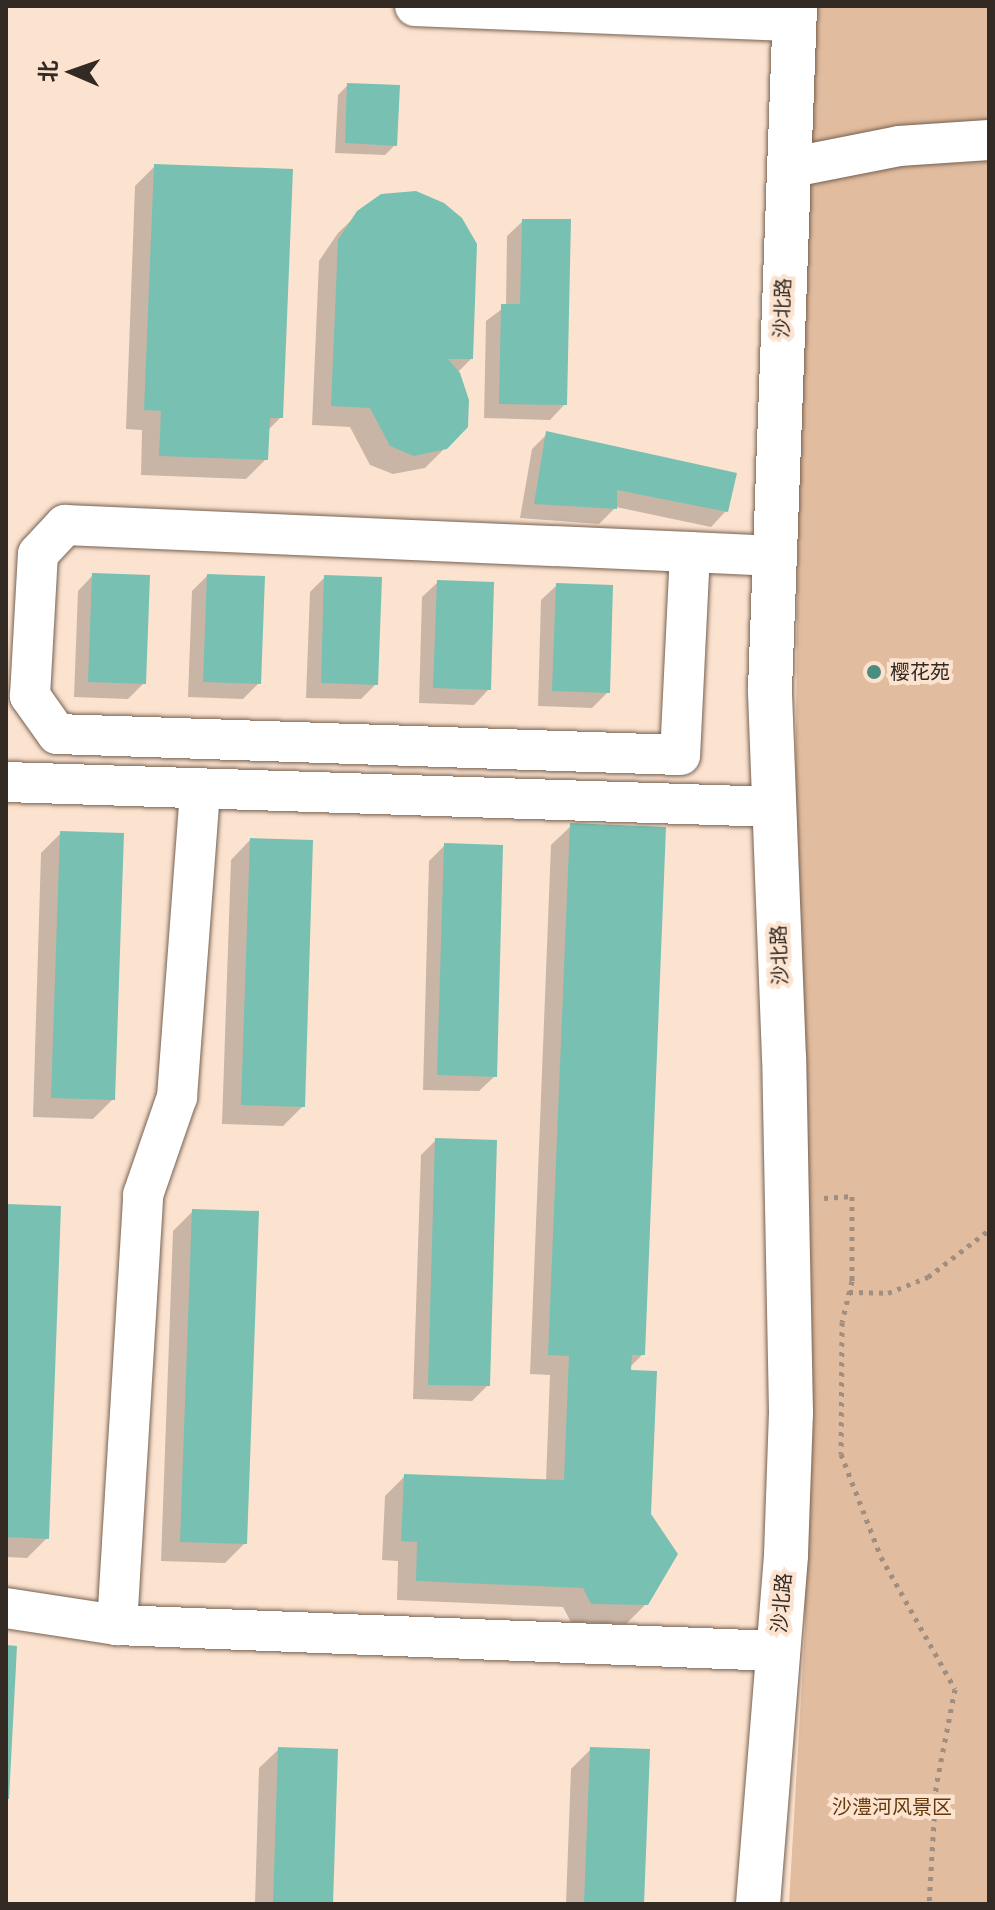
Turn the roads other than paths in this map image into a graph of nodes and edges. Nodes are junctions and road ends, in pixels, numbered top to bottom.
1 (415, 6) edge
2 (794, 14) edge
3 (989, 140) edge
4 (788, 168) junction
5 (690, 552) junction
6 (775, 556) junction
7 (6, 782) edge
8 (200, 790) junction
9 (775, 807) junction
10 (6, 1608) edge
11 (117, 1625) junction
12 (777, 1651) junction
13 (758, 1904) edge

1 - 2 street
2 - 4 street, 沙北路
3 - 4 street
4 - 6 street, 沙北路
5 - 5 street
5 - 6 street
6 - 9 street, 沙北路
7 - 8 street
8 - 9 street
8 - 11 street
9 - 12 street, 沙北路
10 - 11 street
11 - 12 street
12 - 13 street, 沙北路

